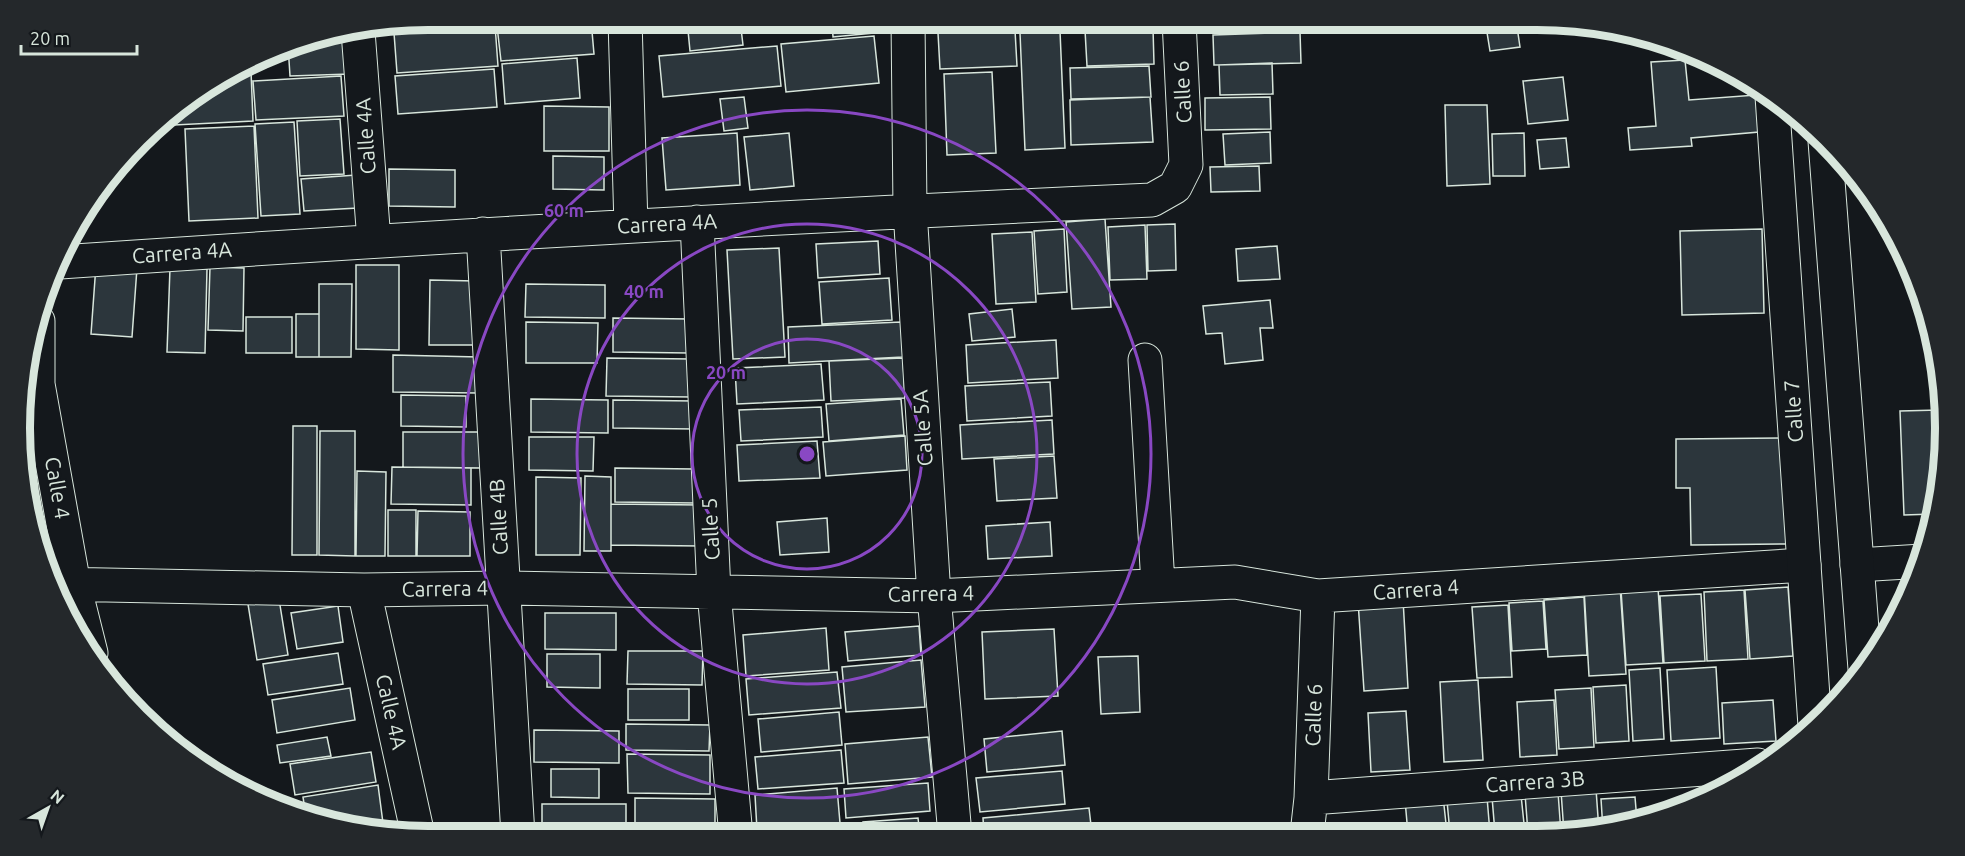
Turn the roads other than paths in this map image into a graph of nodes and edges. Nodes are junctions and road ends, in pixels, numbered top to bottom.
1 (625, 30) edge
2 (908, 30) edge
3 (1179, 30) edge
4 (358, 36) edge
5 (1773, 108) edge
6 (1826, 156) edge
7 (1186, 165) joint
8 (910, 210) junction
9 (697, 222) junction
10 (631, 226) junction
11 (483, 234) junction
12 (374, 241) junction
13 (67, 262) edge
14 (38, 350) edge
15 (1145, 360) dead end
16 (1912, 562) edge
17 (1804, 565) junction
18 (1857, 565) junction
19 (65, 585) edge
20 (1158, 585) junction
21 (502, 588) junction
22 (364, 590) junction
23 (714, 592) junction
24 (934, 596) junction
25 (1318, 596) junction
26 (76, 613) edge
27 (1864, 655) edge
28 (1814, 713) edge
29 (1747, 766) edge
30 (1311, 798) junction
31 (416, 826) edge
32 (517, 826) edge
33 (735, 826) edge
34 (954, 826) edge
35 (1308, 826) edge

1 - 10 street
2 - 8 street, Calle 5A
3 - 7 street, Calle 6
4 - 12 street, Calle 4A
5 - 17 street, Calle 7
6 - 18 street
7 - 8 street, Carrera 4A
8 - 9 street, Carrera 4A
8 - 24 street, Calle 5A
9 - 10 street, Carrera 4A
9 - 23 street, Calle 5
10 - 11 street, Carrera 4A
11 - 12 street, Carrera 4A
11 - 21 street, Calle 4B
12 - 13 street, Carrera 4A
14 - 19 street, Calle 4
15 - 20 street
16 - 18 street
17 - 25 street, Carrera 4
17 - 28 street, Calle 7
18 - 27 street
19 - 22 street, Carrera 4
19 - 26 street, Calle 4
20 - 24 street, Carrera 4
20 - 25 street, Carrera 4
21 - 22 street, Carrera 4
21 - 23 street, Carrera 4
21 - 32 street, Calle 4B
22 - 31 street, Calle 4A
23 - 24 street, Carrera 4
23 - 33 street, Calle 5
24 - 34 street, Calle 5A
25 - 30 street, Calle 6
29 - 30 street, Carrera 3B
30 - 35 street, Calle 6

